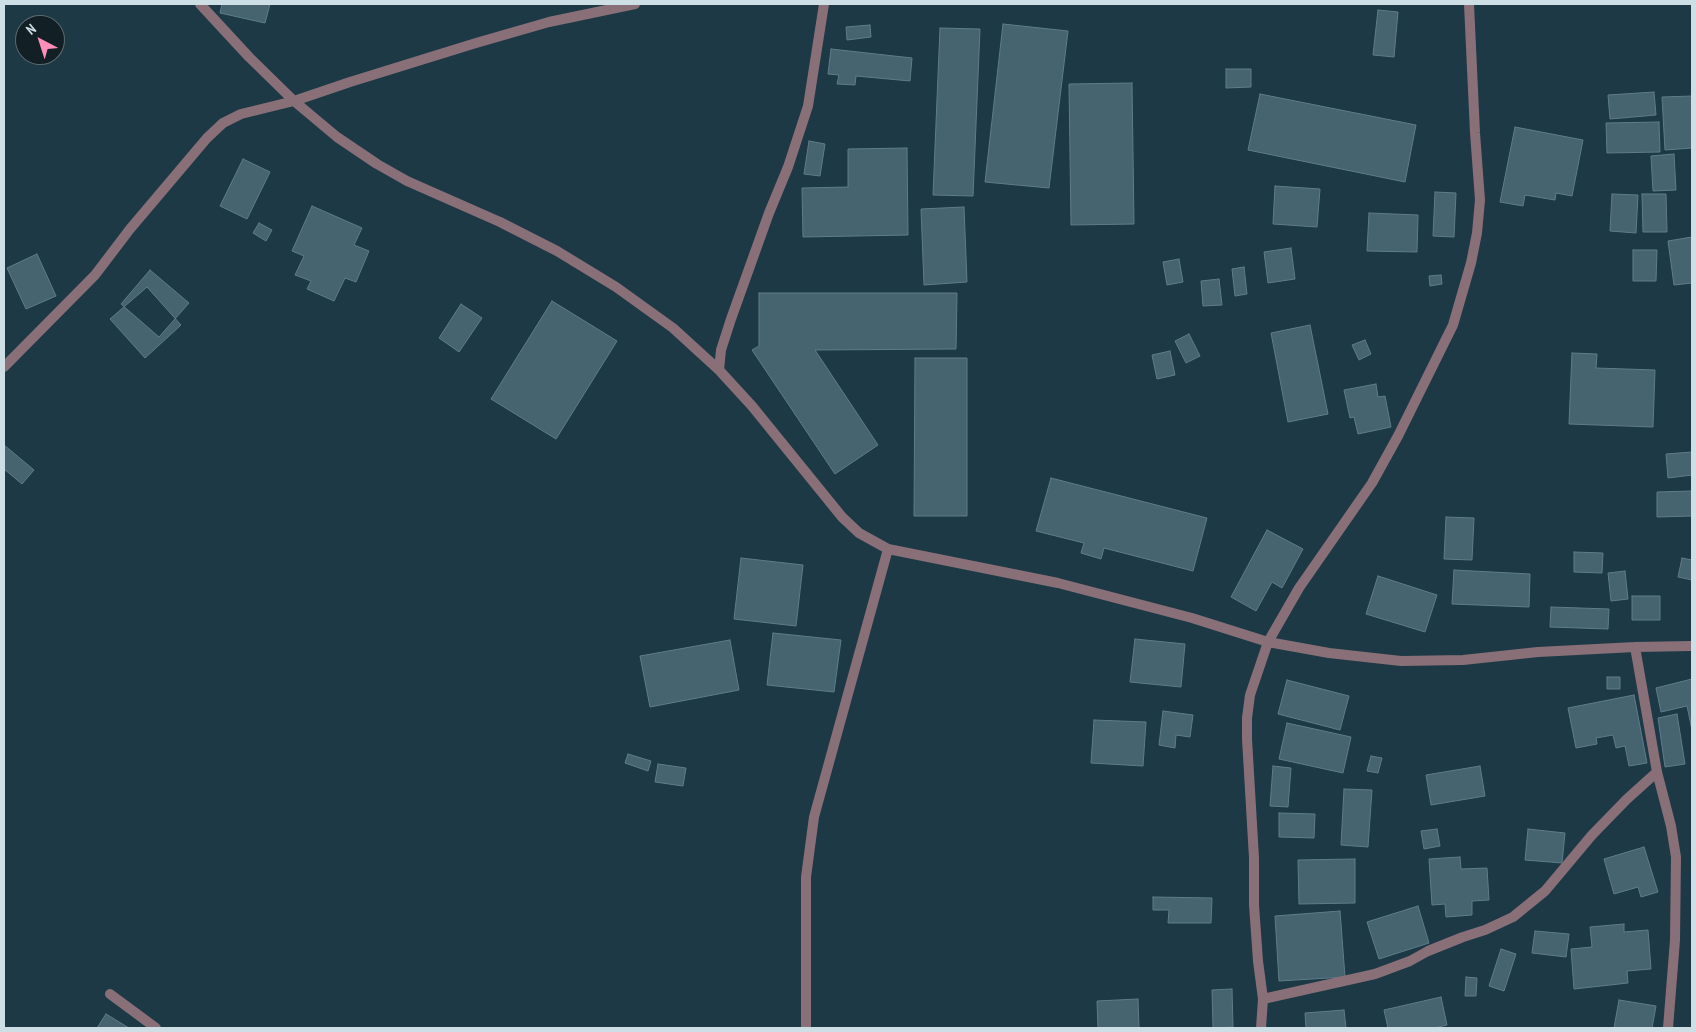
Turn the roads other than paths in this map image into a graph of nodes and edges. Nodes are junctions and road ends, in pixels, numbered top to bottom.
1 (200, 4) edge
2 (635, 4) edge
3 (824, 4) edge
4 (1469, 4) edge
5 (294, 101) junction
6 (4, 367) edge
7 (719, 370) junction
8 (888, 549) junction
9 (1268, 642) junction
10 (1692, 646) edge
11 (1635, 647) junction
12 (1657, 772) junction
13 (110, 994) dead end
14 (1263, 999) junction
15 (156, 1028) edge
16 (806, 1028) edge
17 (1261, 1028) edge
18 (1668, 1028) edge

1 - 5 street
2 - 5 street
3 - 7 street
4 - 9 street
5 - 6 street
5 - 7 street
7 - 8 street
8 - 9 street
8 - 16 street
9 - 11 street
9 - 14 street
10 - 11 street
11 - 12 street
12 - 14 street
12 - 18 street
13 - 15 street
14 - 17 street

